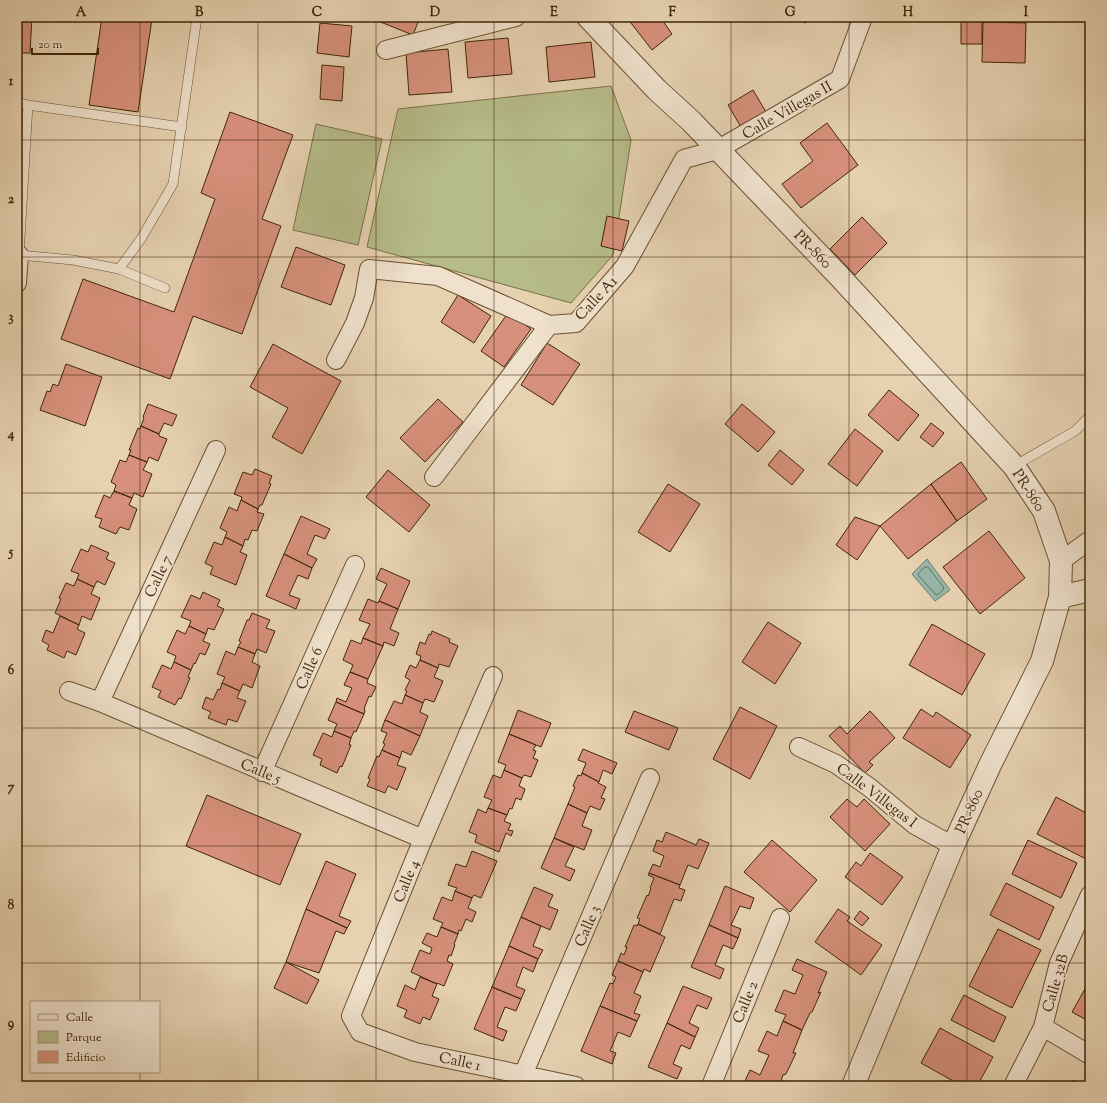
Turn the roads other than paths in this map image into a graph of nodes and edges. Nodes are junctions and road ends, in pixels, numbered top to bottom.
1 (197, 17) edge
2 (516, 17) edge
3 (588, 17) edge
4 (854, 17) edge
5 (863, 17) edge
6 (852, 47) junction
7 (386, 50) dead end
8 (17, 102) edge
9 (28, 105) junction
10 (182, 127) junction
11 (21, 131) edge
12 (717, 150) junction
13 (19, 255) junction
14 (119, 269) junction
15 (17, 283) edge
16 (165, 288) dead end
17 (549, 325) junction
18 (336, 360) dead end
19 (1090, 416) edge
20 (216, 450) dead end
21 (1014, 466) junction
22 (434, 477) dead end
23 (1090, 540) edge
24 (1061, 561) junction
25 (355, 565) dead end
26 (1090, 590) edge
27 (1060, 597) junction
28 (493, 676) dead end
29 (69, 691) dead end
30 (100, 702) junction
31 (799, 746) dead end
32 (262, 772) junction
33 (650, 778) dead end
34 (423, 839) junction
35 (953, 846) junction
36 (1090, 896) edge
37 (780, 918) dead end
38 (1043, 1027) junction
39 (415, 1052) joint
40 (1090, 1056) edge
41 (523, 1075) junction
42 (576, 1086) edge
43 (711, 1086) edge
44 (853, 1086) edge
45 (1013, 1086) edge

1 - 10 lane
2 - 7 street
3 - 12 street, PR-860 / PR-860
4 - 6 street
5 - 6 street, Calle Villegas II
6 - 12 street, Calle Villegas II
8 - 9 lane
9 - 10 lane
9 - 11 lane
10 - 14 lane
11 - 13 lane
12 - 17 street, Calle A1
12 - 21 street, PR-860 / PR-860
13 - 14 lane
13 - 15 street
14 - 16 lane
17 - 18 street, Calle A1
17 - 22 street
19 - 21 lane
20 - 30 street, Calle 7
21 - 24 street, PR-860 / PR-860
23 - 24 street
24 - 27 street, PR-860 / PR-860
25 - 32 street, Calle 6
26 - 27 street
27 - 35 street, PR-860 / PR-860
28 - 34 street, Calle 4
29 - 30 street, Calle 5
30 - 32 street, Calle 5
31 - 35 street, Calle Villegas I
32 - 34 street, Calle 5
33 - 41 street, Calle 3
34 - 39 street, Calle 4
35 - 44 street, PR-860 / PR-860
36 - 38 street, Calle 32B
37 - 43 street, Calle 2
38 - 40 street
38 - 45 street, Calle 32B
39 - 41 street, Calle 1
41 - 42 street, Calle 1

